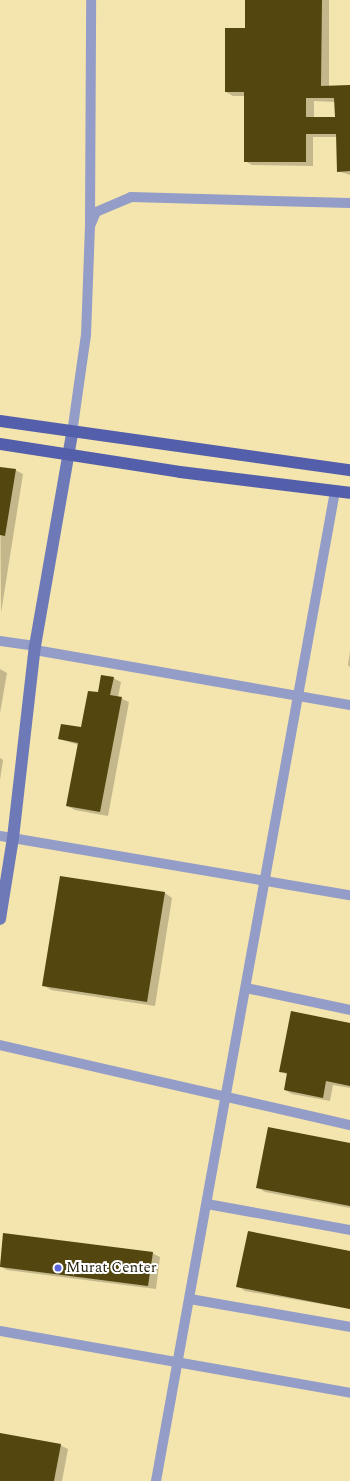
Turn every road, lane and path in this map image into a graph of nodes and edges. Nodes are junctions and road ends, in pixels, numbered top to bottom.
1 (90, 0) edge
2 (350, 202) edge
3 (90, 226) junction
4 (0, 421) edge
5 (72, 433) junction
6 (0, 444) edge
7 (68, 454) junction
8 (350, 470) edge
9 (335, 491) junction
10 (350, 492) edge
11 (0, 640) edge
12 (35, 648) junction
13 (298, 695) junction
14 (350, 705) edge
15 (0, 836) edge
16 (13, 838) junction
17 (265, 881) junction
18 (350, 895) edge
19 (0, 919) edge
20 (246, 988) junction
21 (350, 1010) edge
22 (0, 1045) edge
23 (226, 1098) junction
24 (350, 1125) edge
25 (207, 1204) junction
26 (350, 1230) edge
27 (190, 1299) junction
28 (350, 1327) edge
29 (0, 1331) edge
30 (178, 1362) junction
31 (350, 1393) edge
32 (156, 1481) edge

1 - 3 street
2 - 3 street
3 - 5 street
4 - 5 main road
5 - 7 street
5 - 8 main road
6 - 7 main road
7 - 9 main road
7 - 12 street
9 - 10 main road
9 - 13 street
11 - 12 street
12 - 13 street
12 - 16 street
13 - 14 street
13 - 17 street
15 - 16 street
16 - 17 street
16 - 19 street
17 - 18 street
17 - 20 street
20 - 21 street
20 - 23 street
22 - 23 street
23 - 24 street
23 - 25 street
25 - 26 street
25 - 27 street
27 - 28 street
27 - 30 street
29 - 30 street
30 - 31 street
30 - 32 street

